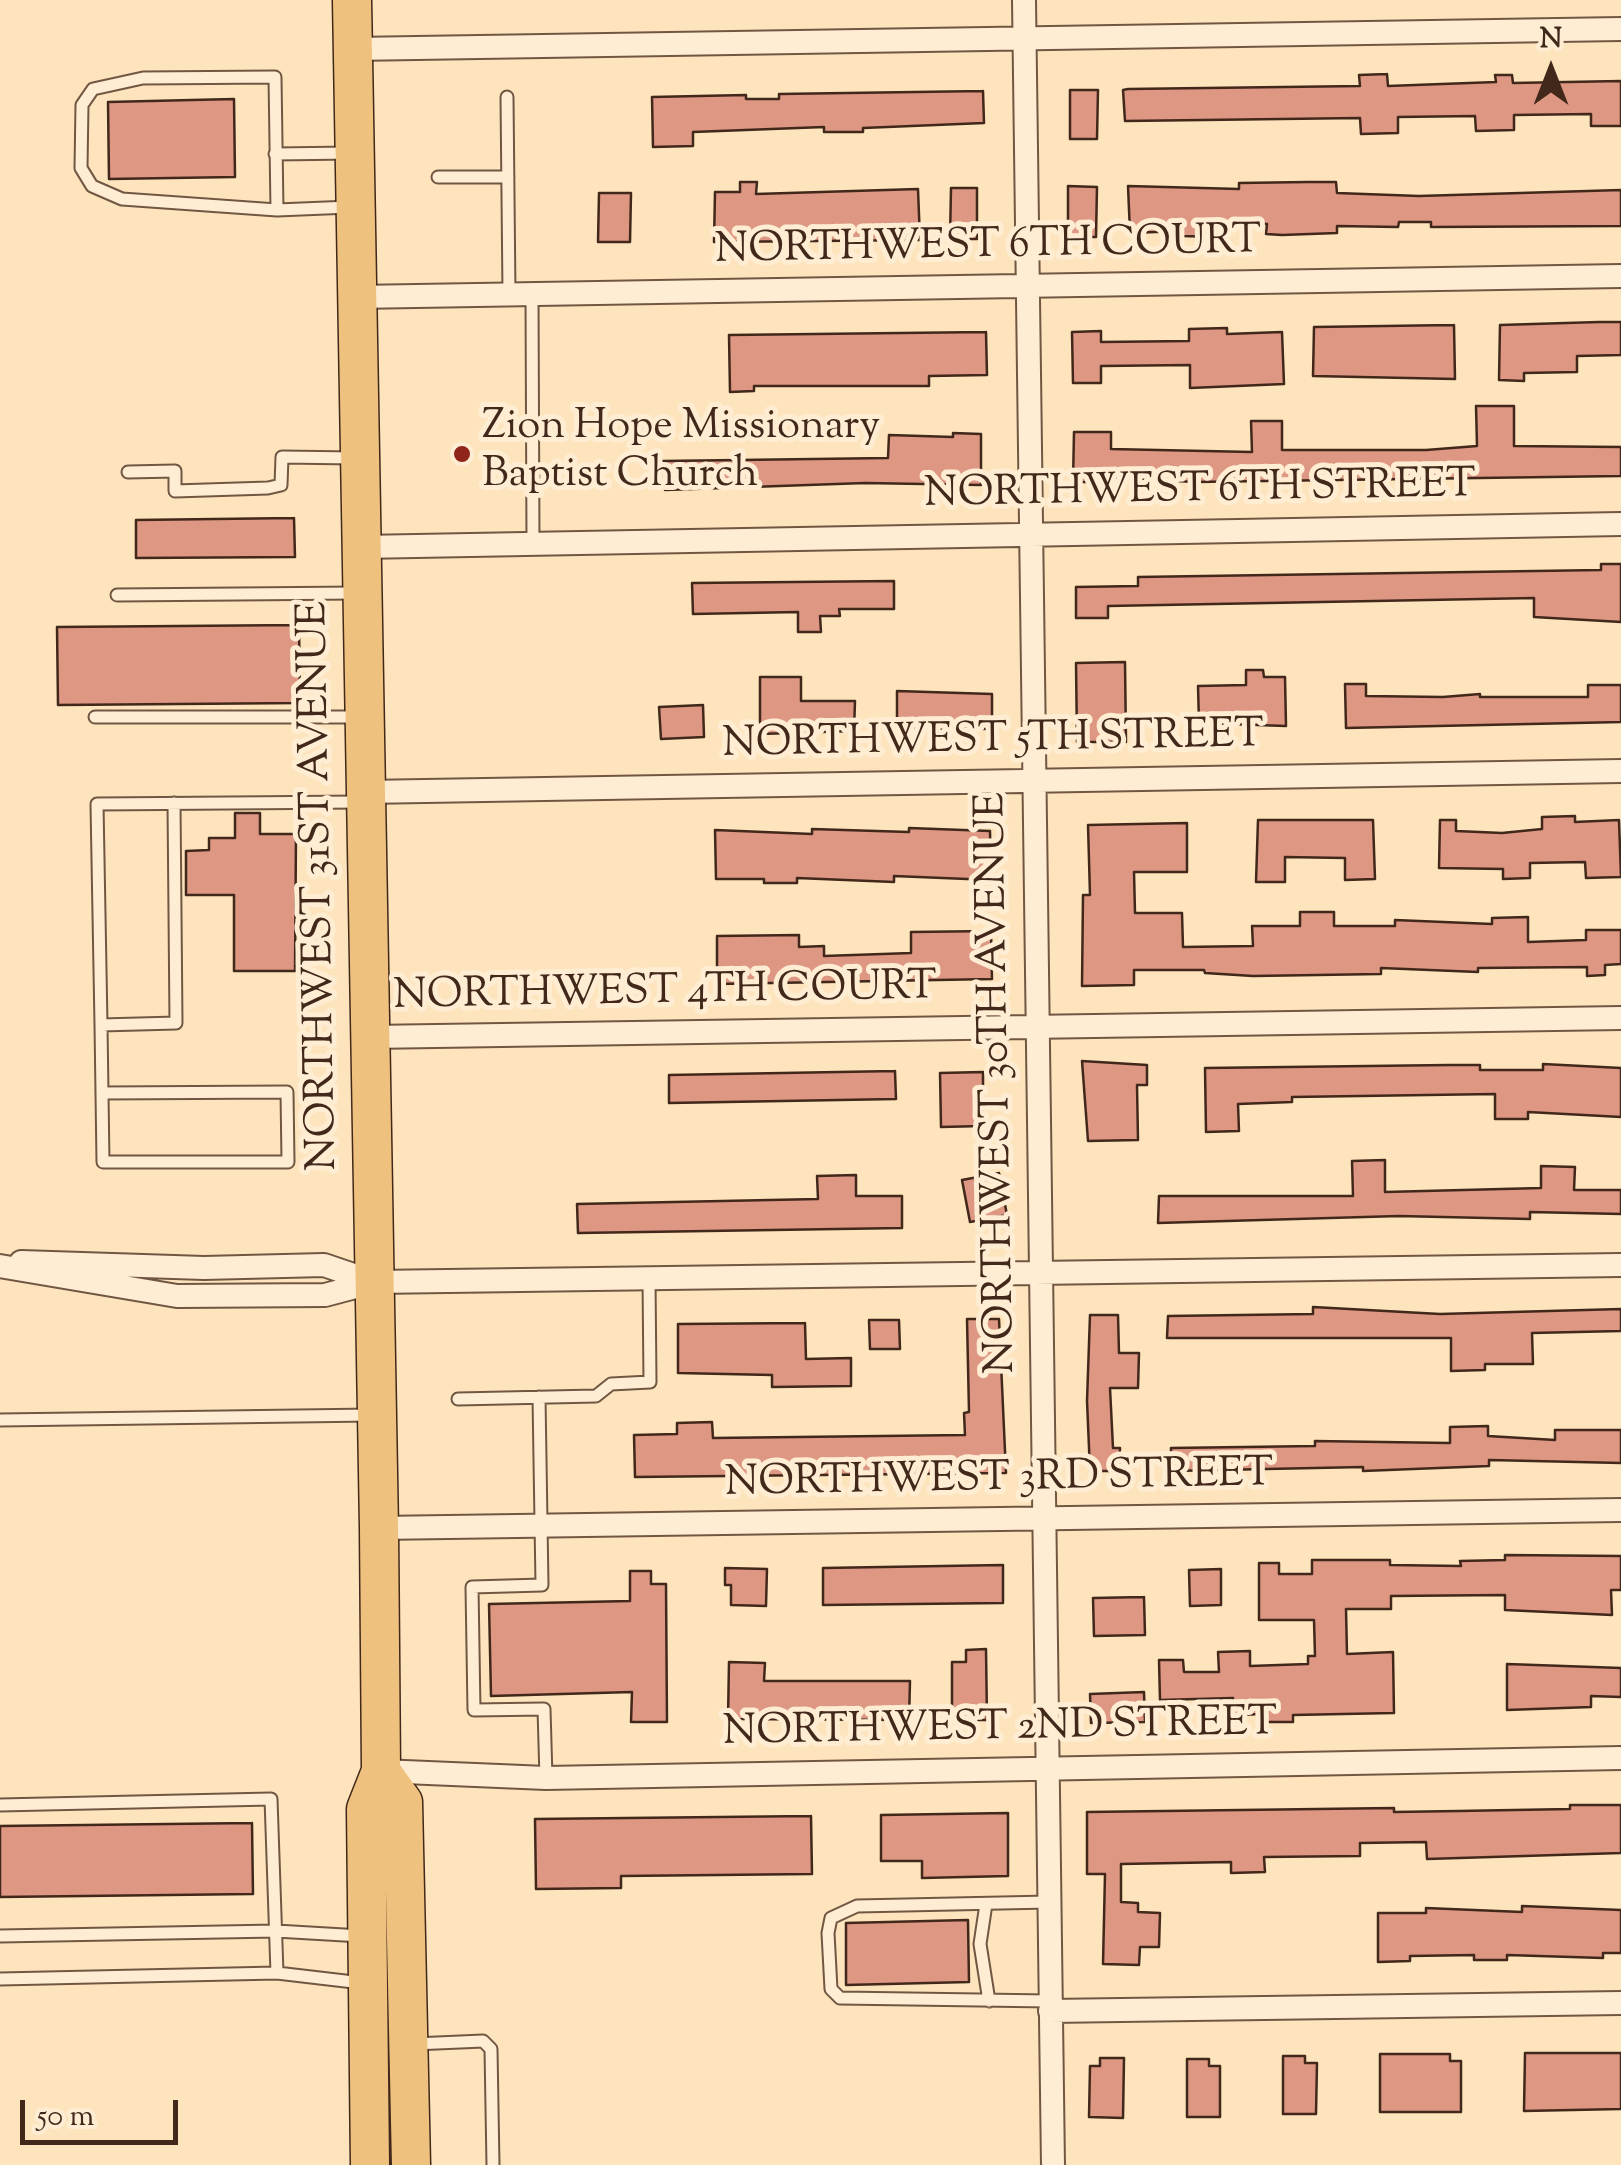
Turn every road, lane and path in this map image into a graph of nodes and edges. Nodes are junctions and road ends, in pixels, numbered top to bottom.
1 (352, 0) edge
2 (1024, 0) edge
3 (1621, 29) edge
4 (1025, 38) junction
5 (353, 49) junction
6 (507, 97) dead end
7 (275, 154) junction
8 (354, 154) junction
9 (438, 177) dead end
10 (508, 177) junction
11 (354, 207) junction
12 (277, 210) junction
13 (1621, 276) edge
14 (1028, 285) junction
15 (520, 294) junction
16 (356, 297) junction
17 (360, 458) junction
18 (128, 472) dead end
19 (1621, 524) edge
20 (1030, 533) junction
21 (533, 544) junction
22 (361, 547) junction
23 (362, 593) junction
24 (117, 594) dead end
25 (364, 717) junction
26 (95, 718) dead end
27 (1621, 771) edge
28 (1033, 780) junction
29 (366, 797) junction
30 (174, 803) junction
31 (1621, 1018) edge
32 (101, 1025) junction
33 (1038, 1026) junction
34 (370, 1037) junction
35 (102, 1093) junction
36 (0, 1264) edge
37 (1621, 1265) edge
38 (1041, 1273) junction
39 (649, 1278) junction
40 (374, 1282) junction
41 (539, 1397) junction
42 (458, 1399) dead end
43 (376, 1415) junction
44 (0, 1420) edge
45 (1621, 1510) edge
46 (1044, 1520) junction
47 (540, 1526) junction
48 (379, 1528) junction
49 (1621, 1758) edge
50 (1048, 1766) junction
51 (380, 1771) junction
52 (546, 1778) junction
53 (0, 1805) edge
54 (1049, 1902) junction
55 (986, 1904) junction
56 (276, 1930) junction
57 (0, 1936) edge
58 (365, 1936) junction
59 (276, 1973) junction
60 (0, 1979) edge
61 (366, 1984) junction
62 (989, 2001) junction
63 (1621, 2004) edge
64 (1050, 2006) junction
65 (410, 2044) junction
66 (370, 2165) edge
67 (411, 2165) edge
68 (493, 2165) edge
69 (1053, 2165) edge

1 - 5 main road, NORTHWEST 31ST AVENUE
2 - 4 street, NORTHWEST 30TH AVENUE
3 - 4 street
4 - 5 street
4 - 14 street, NORTHWEST 30TH AVENUE
5 - 8 main road, NORTHWEST 31ST AVENUE
6 - 10 lane
7 - 8 lane
7 - 12 lane
7 - 12 lane
8 - 11 main road, NORTHWEST 31ST AVENUE
9 - 10 lane
10 - 15 lane
11 - 12 lane
11 - 16 main road, NORTHWEST 31ST AVENUE
13 - 14 street, NORTHWEST 6TH COURT
14 - 15 street, NORTHWEST 6TH COURT
14 - 20 street, NORTHWEST 30TH AVENUE
15 - 16 street, NORTHWEST 6TH COURT
15 - 21 lane
16 - 17 main road, NORTHWEST 31ST AVENUE
17 - 18 lane
17 - 22 main road, NORTHWEST 31ST AVENUE
19 - 20 street, NORTHWEST 6TH STREET
20 - 21 street, NORTHWEST 6TH STREET
20 - 28 street, NORTHWEST 30TH AVENUE
21 - 22 street, NORTHWEST 6TH STREET
22 - 23 main road, NORTHWEST 31ST AVENUE
23 - 24 lane
23 - 25 main road, NORTHWEST 31ST AVENUE
25 - 26 lane
25 - 29 main road, NORTHWEST 31ST AVENUE
27 - 28 street, NORTHWEST 5TH STREET
28 - 29 street, NORTHWEST 5TH STREET
28 - 33 street, NORTHWEST 30TH AVENUE
29 - 30 lane
29 - 34 main road, NORTHWEST 31ST AVENUE
30 - 32 lane
30 - 32 lane
31 - 33 street, NORTHWEST 4TH COURT
32 - 35 lane
33 - 34 street, NORTHWEST 4TH COURT
33 - 38 street, NORTHWEST 30TH AVENUE
34 - 40 main road, NORTHWEST 31ST AVENUE
35 - 35 lane
36 - 40 street
37 - 38 street
38 - 39 street
38 - 46 street, NORTHWEST 30TH AVENUE
39 - 40 street
39 - 41 lane
40 - 43 main road, NORTHWEST 31ST AVENUE
41 - 42 lane
41 - 47 lane
43 - 44 lane
43 - 48 main road, NORTHWEST 31ST AVENUE
45 - 46 street, NORTHWEST 3RD STREET
46 - 47 street, NORTHWEST 3RD STREET
46 - 50 street, NORTHWEST 30TH AVENUE
47 - 48 street, NORTHWEST 3RD STREET
47 - 52 lane
48 - 51 main road, NORTHWEST 31ST AVENUE
49 - 50 street, NORTHWEST 2ND STREET
50 - 52 street, NORTHWEST 2ND STREET
50 - 54 street, NORTHWEST 30TH AVENUE
51 - 52 street, NORTHWEST 2ND STREET
51 - 58 main road, NORTHWEST 31ST AVENUE
51 - 65 main road, NORTHWEST 31ST AVENUE
53 - 56 lane
54 - 55 lane
54 - 64 street, NORTHWEST 30TH AVENUE
55 - 62 lane
55 - 62 lane
56 - 57 lane
56 - 58 lane
56 - 59 lane
58 - 61 main road, NORTHWEST 31ST AVENUE
59 - 60 lane
59 - 61 lane
61 - 66 main road, NORTHWEST 31ST AVENUE
62 - 64 lane
63 - 64 street
64 - 69 street, NORTHWEST 30TH AVENUE
65 - 67 main road, NORTHWEST 31ST AVENUE
65 - 68 lane

